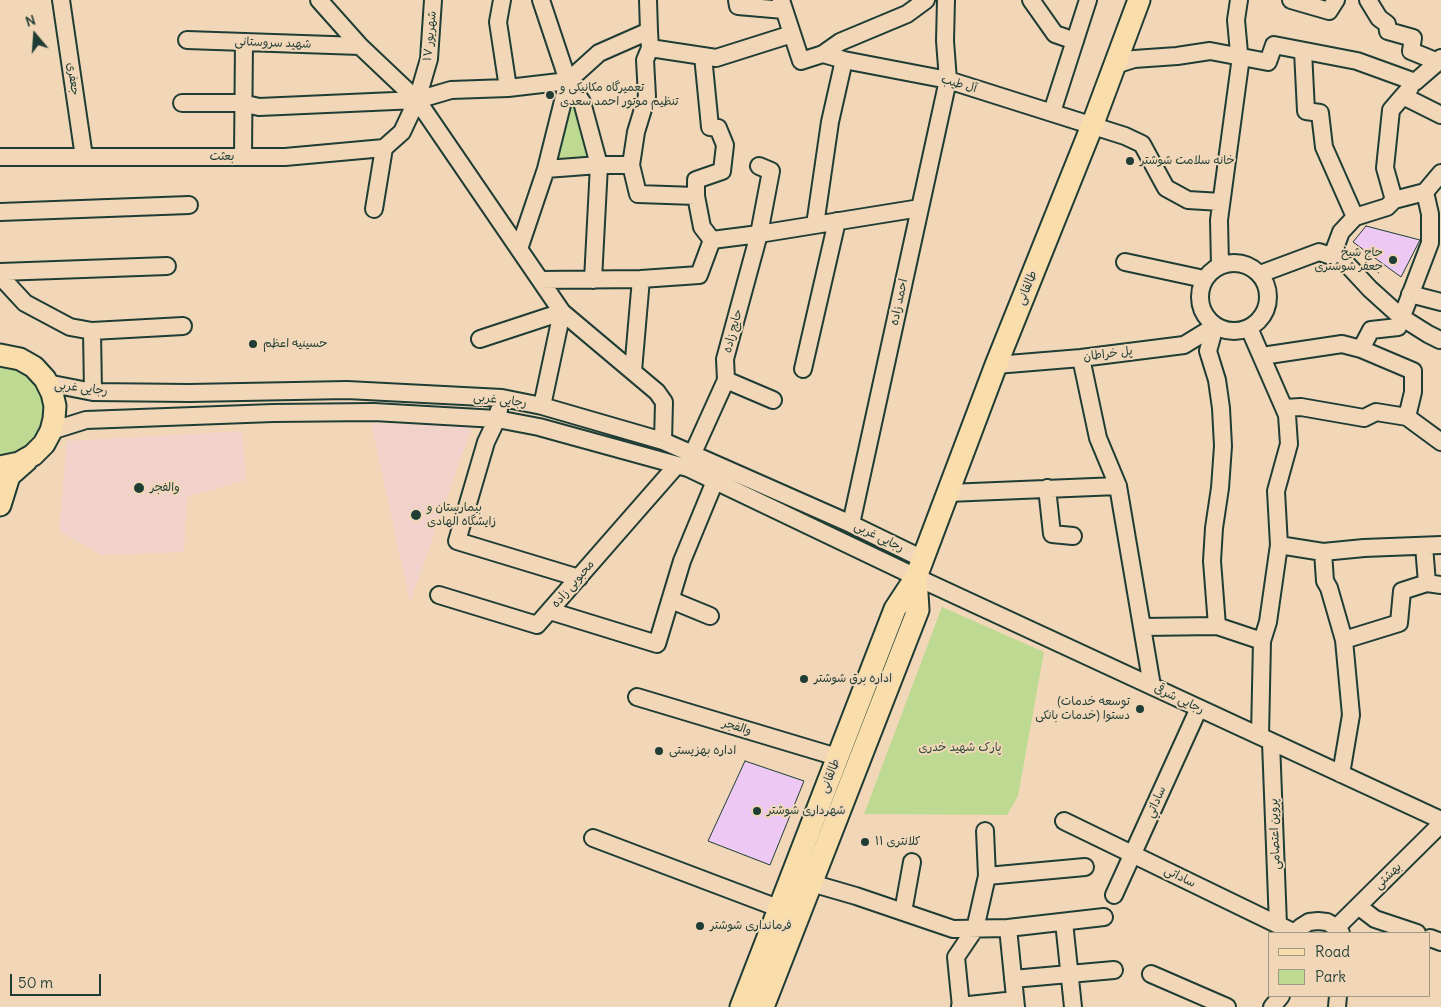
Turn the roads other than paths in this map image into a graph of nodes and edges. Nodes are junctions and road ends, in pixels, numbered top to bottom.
1 (61, 0) edge
2 (319, 0) edge
3 (433, 0) edge
4 (502, 0) edge
5 (541, 0) edge
6 (648, 0) edge
7 (736, 0) edge
8 (926, 0) edge
9 (946, 0) edge
10 (1031, 0) edge
11 (1088, 0) edge
12 (1139, 0) edge
13 (1238, 0) edge
14 (1291, 0) edge
15 (1336, 0) edge
16 (1368, 0) edge
17 (782, 5) edge
18 (649, 31) junction
19 (792, 34) junction
20 (187, 40) dead end
21 (1075, 40) junction
22 (244, 42) junction
23 (360, 46) junction
24 (650, 48) junction
25 (1303, 51) junction
26 (823, 54) junction
27 (703, 56) junction
28 (1240, 57) junction
29 (844, 60) junction
30 (1440, 60) edge
31 (1115, 65) junction
32 (948, 80) junction
33 (568, 81) junction
34 (1415, 82) junction
35 (508, 88) junction
36 (1404, 96) junction
37 (417, 100) junction
38 (182, 103) dead end
39 (242, 103) junction
40 (1052, 112) junction
41 (1441, 115) edge
42 (1092, 126) junction
43 (384, 148) junction
44 (0, 157) edge
45 (84, 157) junction
46 (243, 157) junction
47 (599, 165) junction
48 (631, 165) junction
49 (759, 166) dead end
50 (546, 169) junction
51 (1435, 184) edge
52 (696, 196) junction
53 (1394, 200) junction
54 (1221, 202) junction
55 (189, 205) dead end
56 (374, 208) dead end
57 (920, 208) junction
58 (0, 212) edge
59 (1355, 217) junction
60 (837, 222) junction
61 (815, 225) junction
62 (759, 234) junction
63 (712, 240) junction
64 (1435, 244) edge
65 (519, 249) junction
66 (1332, 256) junction
67 (1125, 262) dead end
68 (1220, 265) junction
69 (166, 266) dead end
70 (0, 274) edge
71 (1260, 274) junction
72 (641, 279) junction
73 (540, 280) junction
74 (593, 280) junction
75 (1204, 280) junction
76 (1410, 294) junction
77 (1441, 302) edge
78 (562, 312) junction
79 (1401, 317) junction
80 (182, 326) dead end
81 (1215, 326) junction
82 (1249, 328) junction
83 (92, 331) junction
84 (480, 339) dead end
85 (1440, 340) edge
86 (0, 341) edge
87 (1361, 349) junction
88 (1262, 356) junction
89 (10, 357) edge
90 (1081, 358) junction
91 (996, 366) junction
92 (803, 369) dead end
93 (633, 371) junction
94 (726, 380) junction
95 (47, 383) junction
96 (92, 392) junction
97 (502, 398) junction
98 (773, 400) dead end
99 (542, 406) junction
100 (1284, 408) junction
101 (1407, 417) junction
102 (498, 419) junction
103 (51, 431) junction
104 (663, 441) junction
105 (1441, 442) edge
106 (693, 453) junction
107 (33, 455) junction
108 (676, 465) junction
109 (0, 467) edge
110 (715, 481) junction
111 (1118, 486) junction
112 (1047, 488) junction
113 (948, 493) junction
114 (0, 505) edge
115 (851, 524) junction
116 (1073, 536) dead end
117 (1441, 545) edge
118 (1279, 546) junction
119 (1424, 546) junction
120 (1323, 552) junction
121 (920, 568) junction
122 (579, 578) junction
123 (1434, 584) edge
124 (439, 595) dead end
125 (670, 600) junction
126 (550, 611) junction
127 (710, 616) dead end
128 (1216, 626) junction
129 (1142, 627) junction
130 (1344, 640) junction
131 (1262, 641) junction
132 (1152, 686) junction
133 (637, 697) dead end
134 (1199, 708) junction
135 (1266, 739) junction
136 (837, 758) junction
137 (1342, 774) junction
138 (1441, 820) edge
139 (1064, 821) dead end
140 (1441, 824) edge
141 (985, 832) dead end
142 (593, 838) dead end
143 (1133, 853) junction
144 (912, 862) dead end
145 (1085, 867) dead end
146 (987, 876) junction
147 (811, 883) junction
148 (1114, 895) dead end
149 (1358, 906) junction
150 (778, 908) junction
151 (903, 912) junction
152 (1104, 917) dead end
153 (1064, 922) junction
154 (1278, 925) junction
155 (1008, 928) junction
156 (975, 929) junction
157 (1339, 931) edge
158 (1293, 932) edge
159 (1296, 932) edge
160 (1414, 932) edge
161 (1114, 970) dead end
162 (1069, 974) junction
163 (1151, 974) dead end
164 (1013, 979) junction
165 (1280, 997) edge
166 (1016, 1003) edge
167 (960, 1006) edge
168 (741, 1007) edge
169 (763, 1007) edge
170 (1073, 1007) edge
171 (1227, 1007) edge
172 (1272, 1007) edge

1 - 45 street, جعفری
2 - 23 street
3 - 37 street, ۱۷ شهریور
4 - 35 street
5 - 33 street
6 - 18 street
7 - 17 street
8 - 26 street
9 - 32 street, احمد زاده
10 - 21 street
11 - 21 street
12 - 31 main road, طالقانی
13 - 28 street
14 - 15 street
16 - 30 street
17 - 19 street
18 - 24 street
18 - 33 street
19 - 26 street
19 - 27 street
20 - 22 street, شهید سروستانی
21 - 40 street
22 - 23 street, شهید سروستانی
22 - 39 street
23 - 37 street
24 - 27 street
24 - 48 street
25 - 28 street
25 - 34 street
25 - 59 street
26 - 29 street, آل طیب
27 - 52 street
28 - 31 street
28 - 54 street
29 - 32 street, آل طیب
29 - 61 street
30 - 34 street
31 - 42 main road, طالقانی
32 - 40 street, آل طیب
32 - 57 street, احمد زاده
33 - 35 street
33 - 47 street
33 - 50 street
34 - 36 street
35 - 37 street
36 - 41 street
36 - 53 street
37 - 39 street
37 - 43 street
37 - 65 street
38 - 39 street
39 - 46 street
40 - 42 street, آل طیب
42 - 54 street, آل طیب
42 - 91 main road, طالقانی
43 - 46 street, بعثت
43 - 56 street
44 - 45 street, بعثت
45 - 46 street, بعثت
47 - 48 street
47 - 50 street
47 - 74 street
48 - 52 street
49 - 62 street, حایج زاده
50 - 65 street
51 - 53 street
51 - 64 street
52 - 63 street
53 - 59 street
54 - 68 street
55 - 58 street
57 - 60 street
57 - 115 street, احمد زاده
59 - 66 street
60 - 61 street
60 - 92 street
61 - 62 street
62 - 63 street
62 - 94 street, حایج زاده
63 - 72 street
64 - 76 street
65 - 73 street
66 - 71 street
66 - 79 street
67 - 75 street
68 - 71 street
68 - 75 street
69 - 70 street
70 - 83 street
71 - 82 street
72 - 74 street
72 - 93 street
73 - 74 street
73 - 78 street
75 - 81 street
76 - 77 street
76 - 79 street
78 - 84 street
78 - 93 street
78 - 99 street
79 - 85 street
79 - 87 street
80 - 83 street
81 - 82 street
81 - 90 street, پل خراطان
81 - 128 street
82 - 88 street, پروین اعتصامی
83 - 96 street
86 - 89 main road
87 - 88 street
87 - 101 street
88 - 100 street, پروین اعتصامی
89 - 95 main road
90 - 91 street, پل خراطان
90 - 111 street
91 - 113 main road, طالقانی
93 - 104 street
94 - 98 street
94 - 106 street, حایج زاده
95 - 96 street, رجایی غربی
95 - 103 main road
96 - 97 street, رجایی غربی
97 - 99 street, رجایی غربی
97 - 102 street
99 - 104 street, رجایی غربی
100 - 101 street
100 - 118 street, پروین اعتصامی
101 - 105 street
102 - 103 street, رجایی غربی
102 - 108 street, رجایی غربی
102 - 122 street
103 - 107 main road
104 - 106 street, رجایی غربی
106 - 115 street, رجایی غربی
107 - 109 main road
107 - 114 main road
108 - 110 street, رجایی غربی
108 - 122 street, محبوبی زاده
110 - 121 street, رجایی غربی
110 - 125 street
111 - 112 street
111 - 129 street
112 - 113 street
112 - 116 street
113 - 121 main road, طالقانی
115 - 121 street, رجایی غربی
117 - 119 street
118 - 120 street
118 - 131 street, پروین اعتصامی
119 - 120 street
119 - 123 street
120 - 130 street
121 - 132 street, رجایی شرقی
121 - 136 main road, طالقانی
121 - 147 main road, طالقانی
122 - 126 street, محبوبی زاده
123 - 130 street
124 - 126 street, محبوبی زاده
125 - 126 street
125 - 127 street
128 - 129 street
128 - 131 street
129 - 132 street
130 - 137 street
131 - 135 street, پروین اعتصامی
132 - 134 street, رجایی شرقی
133 - 136 street, والفجر
134 - 135 street, رجایی شرقی
134 - 143 street, ساداتي
135 - 137 street, رجایی شرقی
135 - 154 street, پروین اعتصامی
136 - 150 main road, طالقانی
137 - 138 street, رجایی شرقی
139 - 143 street, ساداتی
140 - 149 street, بهشتی
141 - 146 street
142 - 150 street
143 - 148 street, ساداتي
143 - 154 street, ساداتی
144 - 151 street
145 - 146 street
146 - 156 street
147 - 151 street
147 - 169 main road, طالقانی
149 - 157 street, بهشتی
149 - 160 street
150 - 168 main road, طالقانی
151 - 156 street
152 - 153 street
153 - 155 street
153 - 162 street
154 - 158 street, ساداتی
155 - 156 street
155 - 164 street
156 - 167 street
157 - 159 street
161 - 162 street
162 - 164 street
162 - 170 street
163 - 171 street
164 - 166 street
165 - 172 street
166 - 167 street

